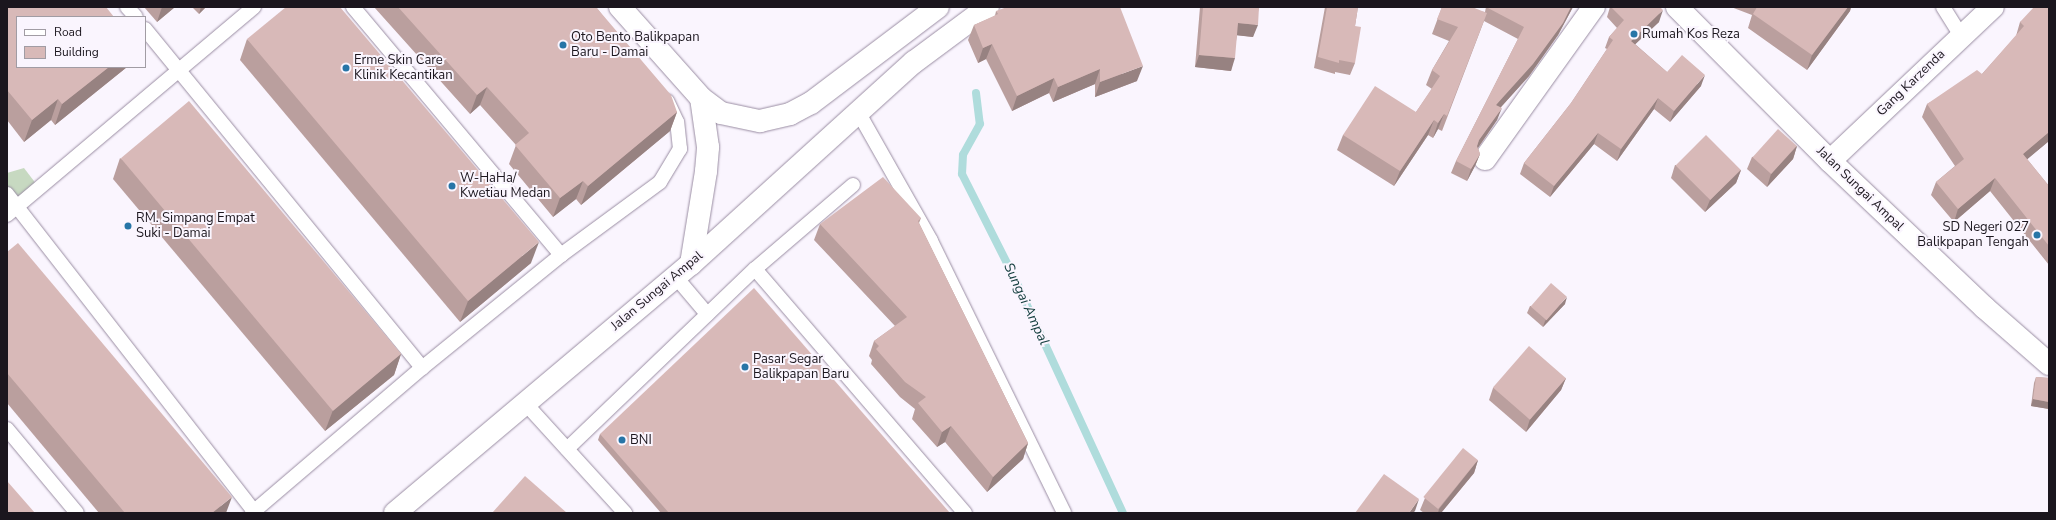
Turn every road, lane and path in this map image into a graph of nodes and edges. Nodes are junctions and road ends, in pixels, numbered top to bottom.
1 (127, 7) edge
2 (254, 7) edge
3 (353, 7) edge
4 (620, 7) edge
5 (988, 7) edge
6 (1594, 7) edge
7 (1677, 7) edge
8 (1943, 7) edge
9 (1993, 7) edge
10 (931, 12) edge
11 (135, 16) edge
12 (146, 30) edge
13 (1961, 36) junction
14 (179, 70) junction
15 (658, 91) edge
16 (701, 98) junction
17 (857, 110) junction
18 (1485, 159) dead end
19 (1830, 161) junction
20 (853, 185) dead end
21 (7, 194) edge
22 (12, 211) edge
23 (561, 255) junction
24 (755, 269) junction
25 (683, 270) junction
26 (707, 314) junction
27 (2049, 364) edge
28 (422, 368) junction
29 (525, 403) junction
30 (7, 429) edge
31 (567, 449) junction
32 (254, 512) edge
33 (77, 513) edge
34 (394, 513) edge
35 (625, 513) edge
36 (965, 513) edge
37 (1064, 513) edge

1 - 11 lane
2 - 14 lane
3 - 23 lane
4 - 16 main road
5 - 17 main road, Jalan Sungai Ampal
6 - 18 main road
7 - 19 main road, Jalan Sungai Ampal
8 - 13 lane
9 - 13 main road, Gang Karzenda
10 - 16 main road
12 - 14 lane
13 - 19 main road, Gang Karzenda
14 - 22 lane
14 - 28 lane
15 - 23 lane
16 - 25 main road
17 - 25 main road, Jalan Sungai Ampal
17 - 37 lane
19 - 27 main road, Jalan Sungai Ampal
20 - 24 lane
21 - 22 lane
22 - 32 lane
23 - 28 lane
24 - 26 lane
24 - 36 lane
25 - 26 lane
25 - 29 main road, Jalan Sungai Ampal
26 - 31 lane
28 - 32 lane
29 - 31 lane
29 - 34 main road, Jalan Sungai Ampal
30 - 33 lane
31 - 35 lane

